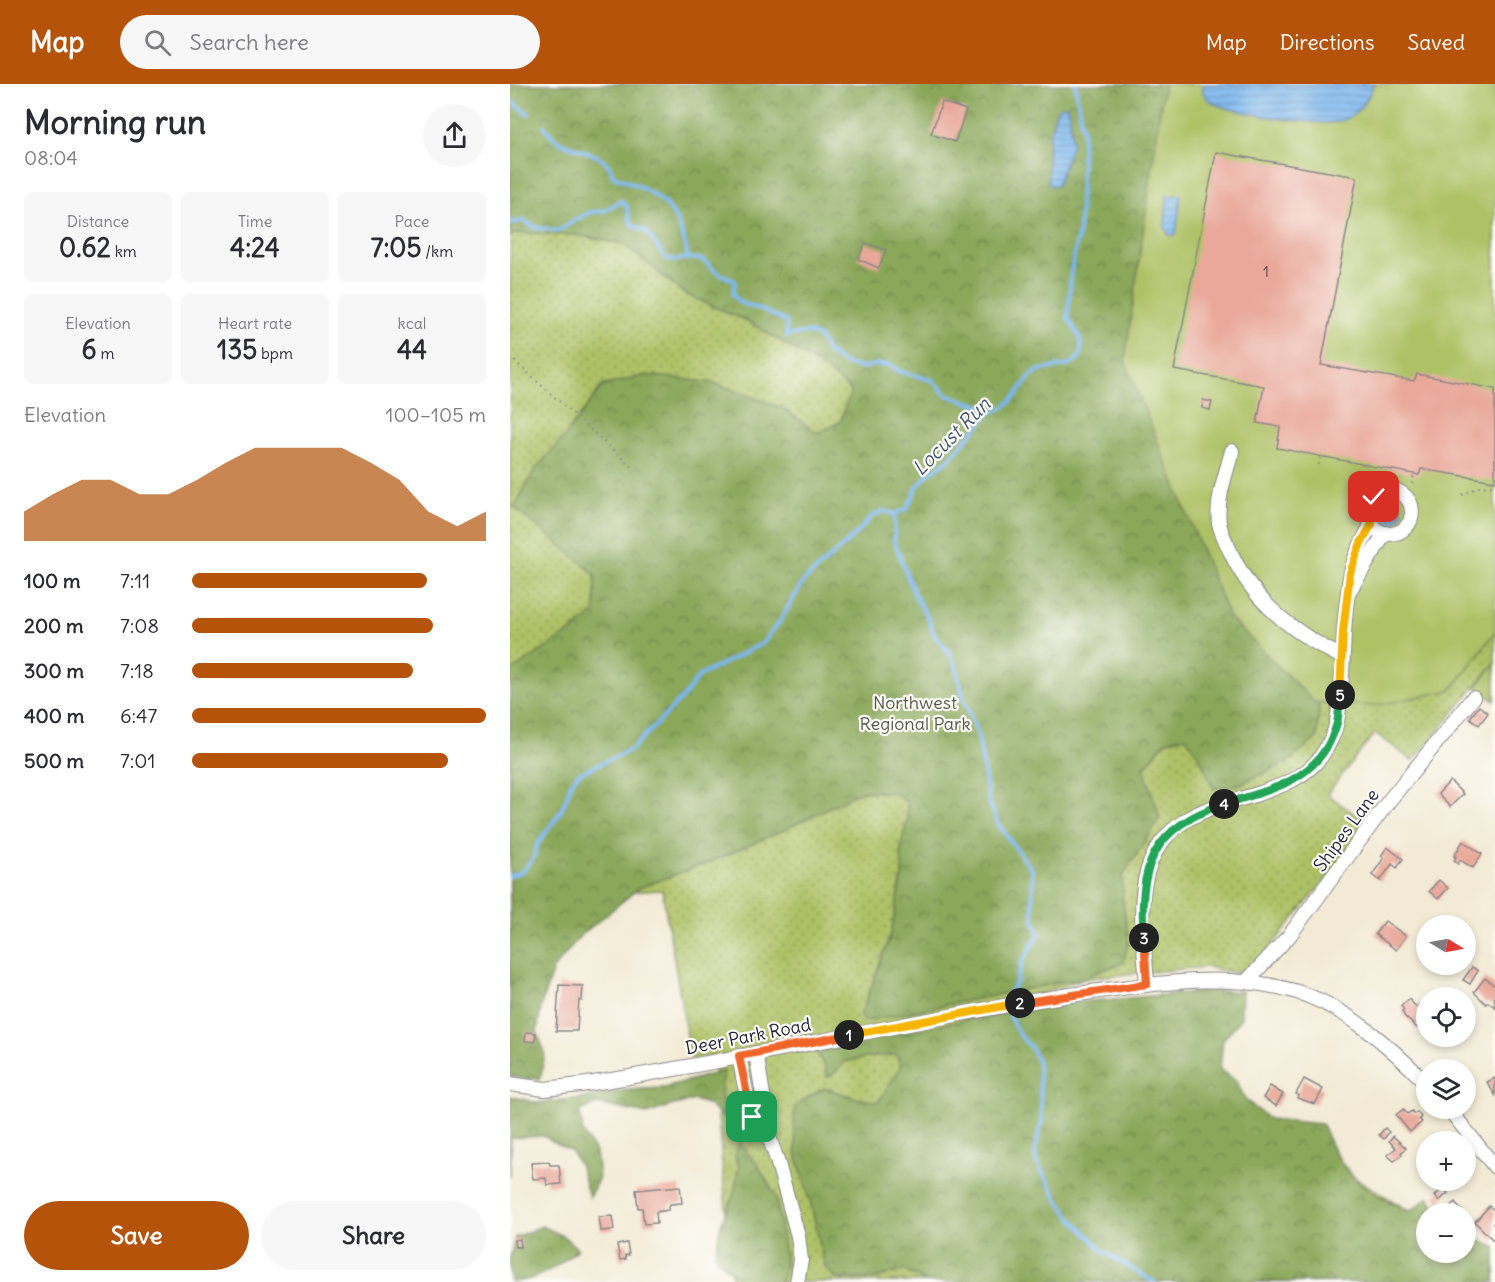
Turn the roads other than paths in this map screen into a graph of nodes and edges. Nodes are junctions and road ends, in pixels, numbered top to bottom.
1 (1232, 452) dead end
2 (1372, 524) junction
3 (1385, 533) junction
4 (1348, 593) junction
5 (1342, 657) junction
6 (1473, 698) dead end
7 (1246, 982) junction
8 (1147, 984) junction
9 (756, 1053) junction
10 (739, 1056) junction
11 (1416, 1074) edge
12 (510, 1084) edge
13 (1456, 1119) edge
14 (767, 1131) junction
15 (1495, 1167) edge
16 (796, 1282) edge

1 - 5 street
2 - 3 street
2 - 3 street
2 - 4 street
3 - 4 street
4 - 5 street
5 - 8 street
6 - 7 street, Shipes Lane
7 - 8 street, Deer Park Road
7 - 11 street, Deer Park Road
8 - 9 street, Deer Park Road
9 - 10 street, Deer Park Road
9 - 14 street
10 - 12 street, Deer Park Road
10 - 14 street
13 - 15 street
14 - 16 street

